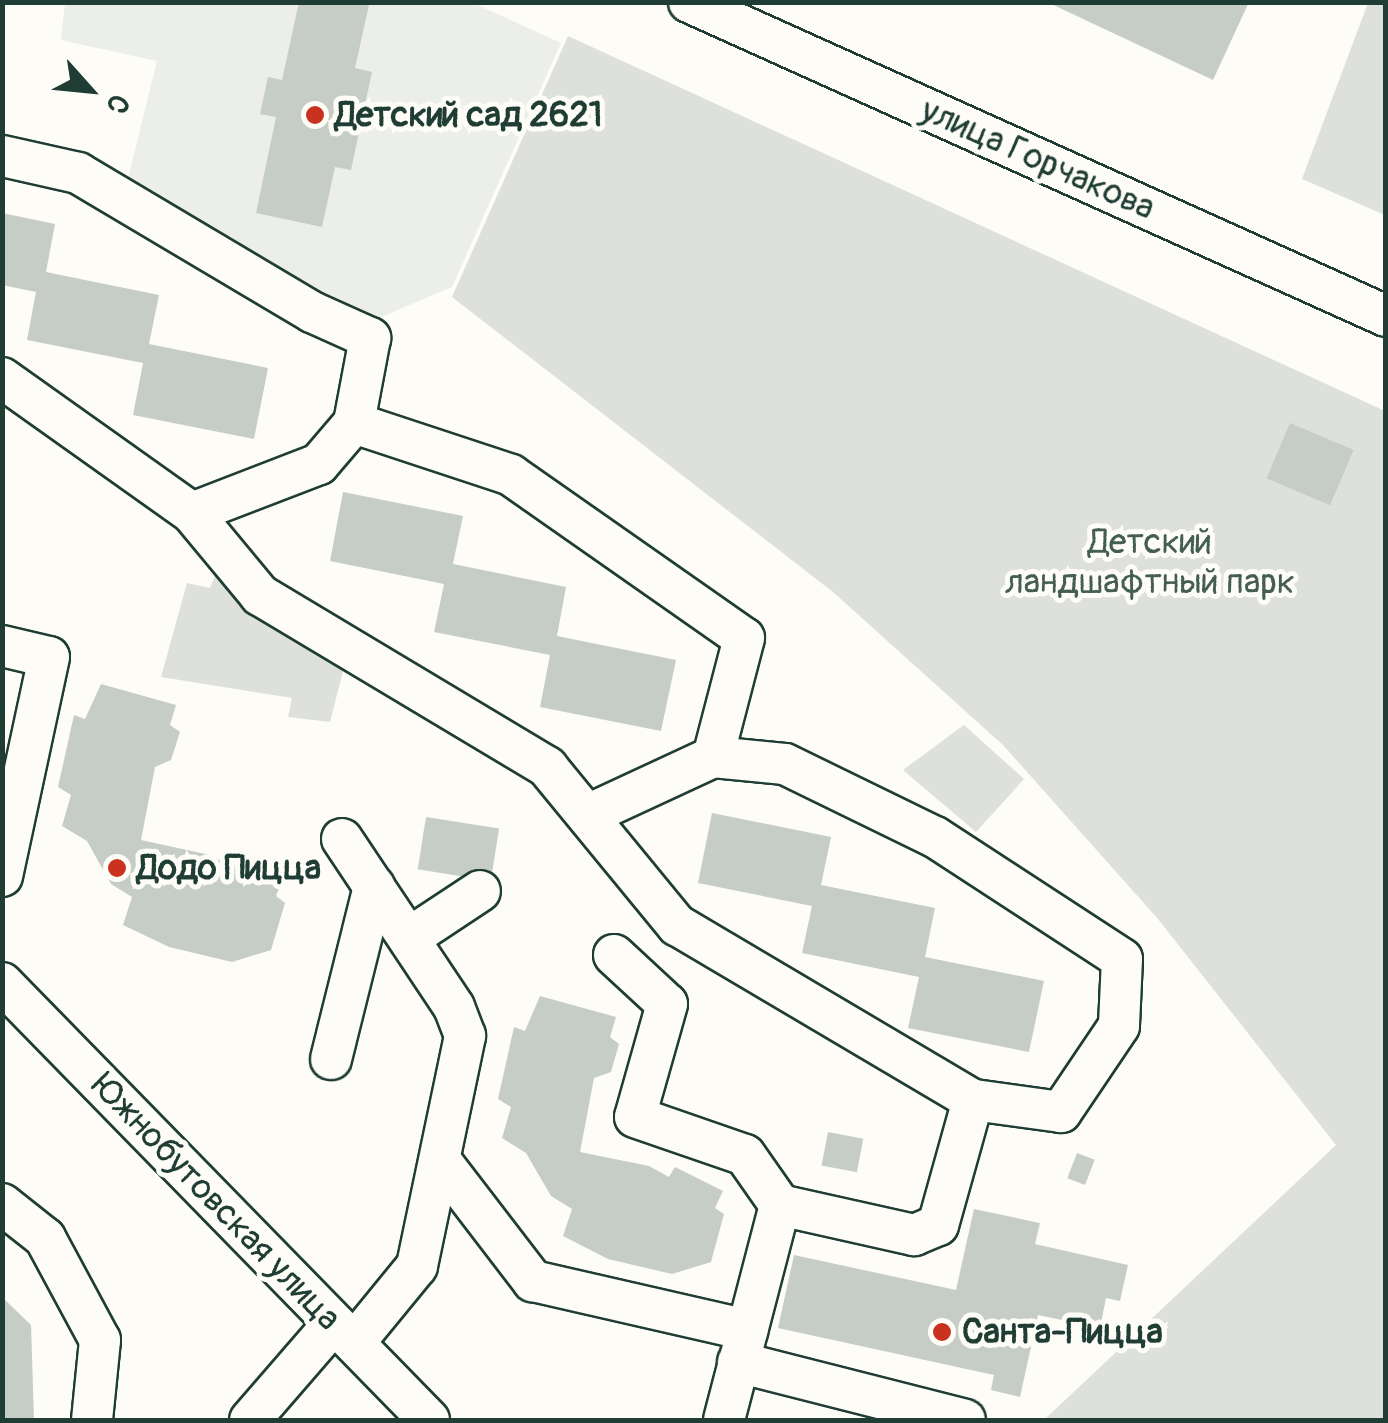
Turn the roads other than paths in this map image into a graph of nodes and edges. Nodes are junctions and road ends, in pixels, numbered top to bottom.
1 (689, 2) edge
2 (2, 156) edge
3 (1386, 316) edge
4 (2, 378) edge
5 (354, 422) junction
6 (192, 513) junction
7 (2, 646) edge
8 (712, 757) junction
9 (590, 814) junction
10 (342, 839) dead end
11 (2, 876) edge
12 (374, 886) junction
13 (480, 891) dead end
14 (408, 938) junction
15 (614, 955) dead end
16 (2, 982) edge
17 (331, 1060) dead end
18 (973, 1100) junction
19 (440, 1160) junction
20 (2, 1204) edge
21 (780, 1204) junction
22 (344, 1333) junction
23 (743, 1346) junction
24 (92, 1420) edge
25 (250, 1420) edge
26 (429, 1420) edge
27 (724, 1420) edge
28 (965, 1420) edge

1 - 3 street, улица Горчакова
2 - 5 street
4 - 6 street
5 - 6 street
5 - 8 street
6 - 9 street
7 - 11 street
8 - 9 street
8 - 18 street
9 - 18 street
10 - 12 street
12 - 14 street
12 - 17 street
13 - 14 street
14 - 19 street
15 - 21 street
16 - 22 street, Южнобутовская улица
18 - 21 street
19 - 22 street
19 - 23 street
20 - 24 street
21 - 23 street
22 - 25 street
22 - 26 street, Южнобутовская улица
23 - 27 street
23 - 28 street

